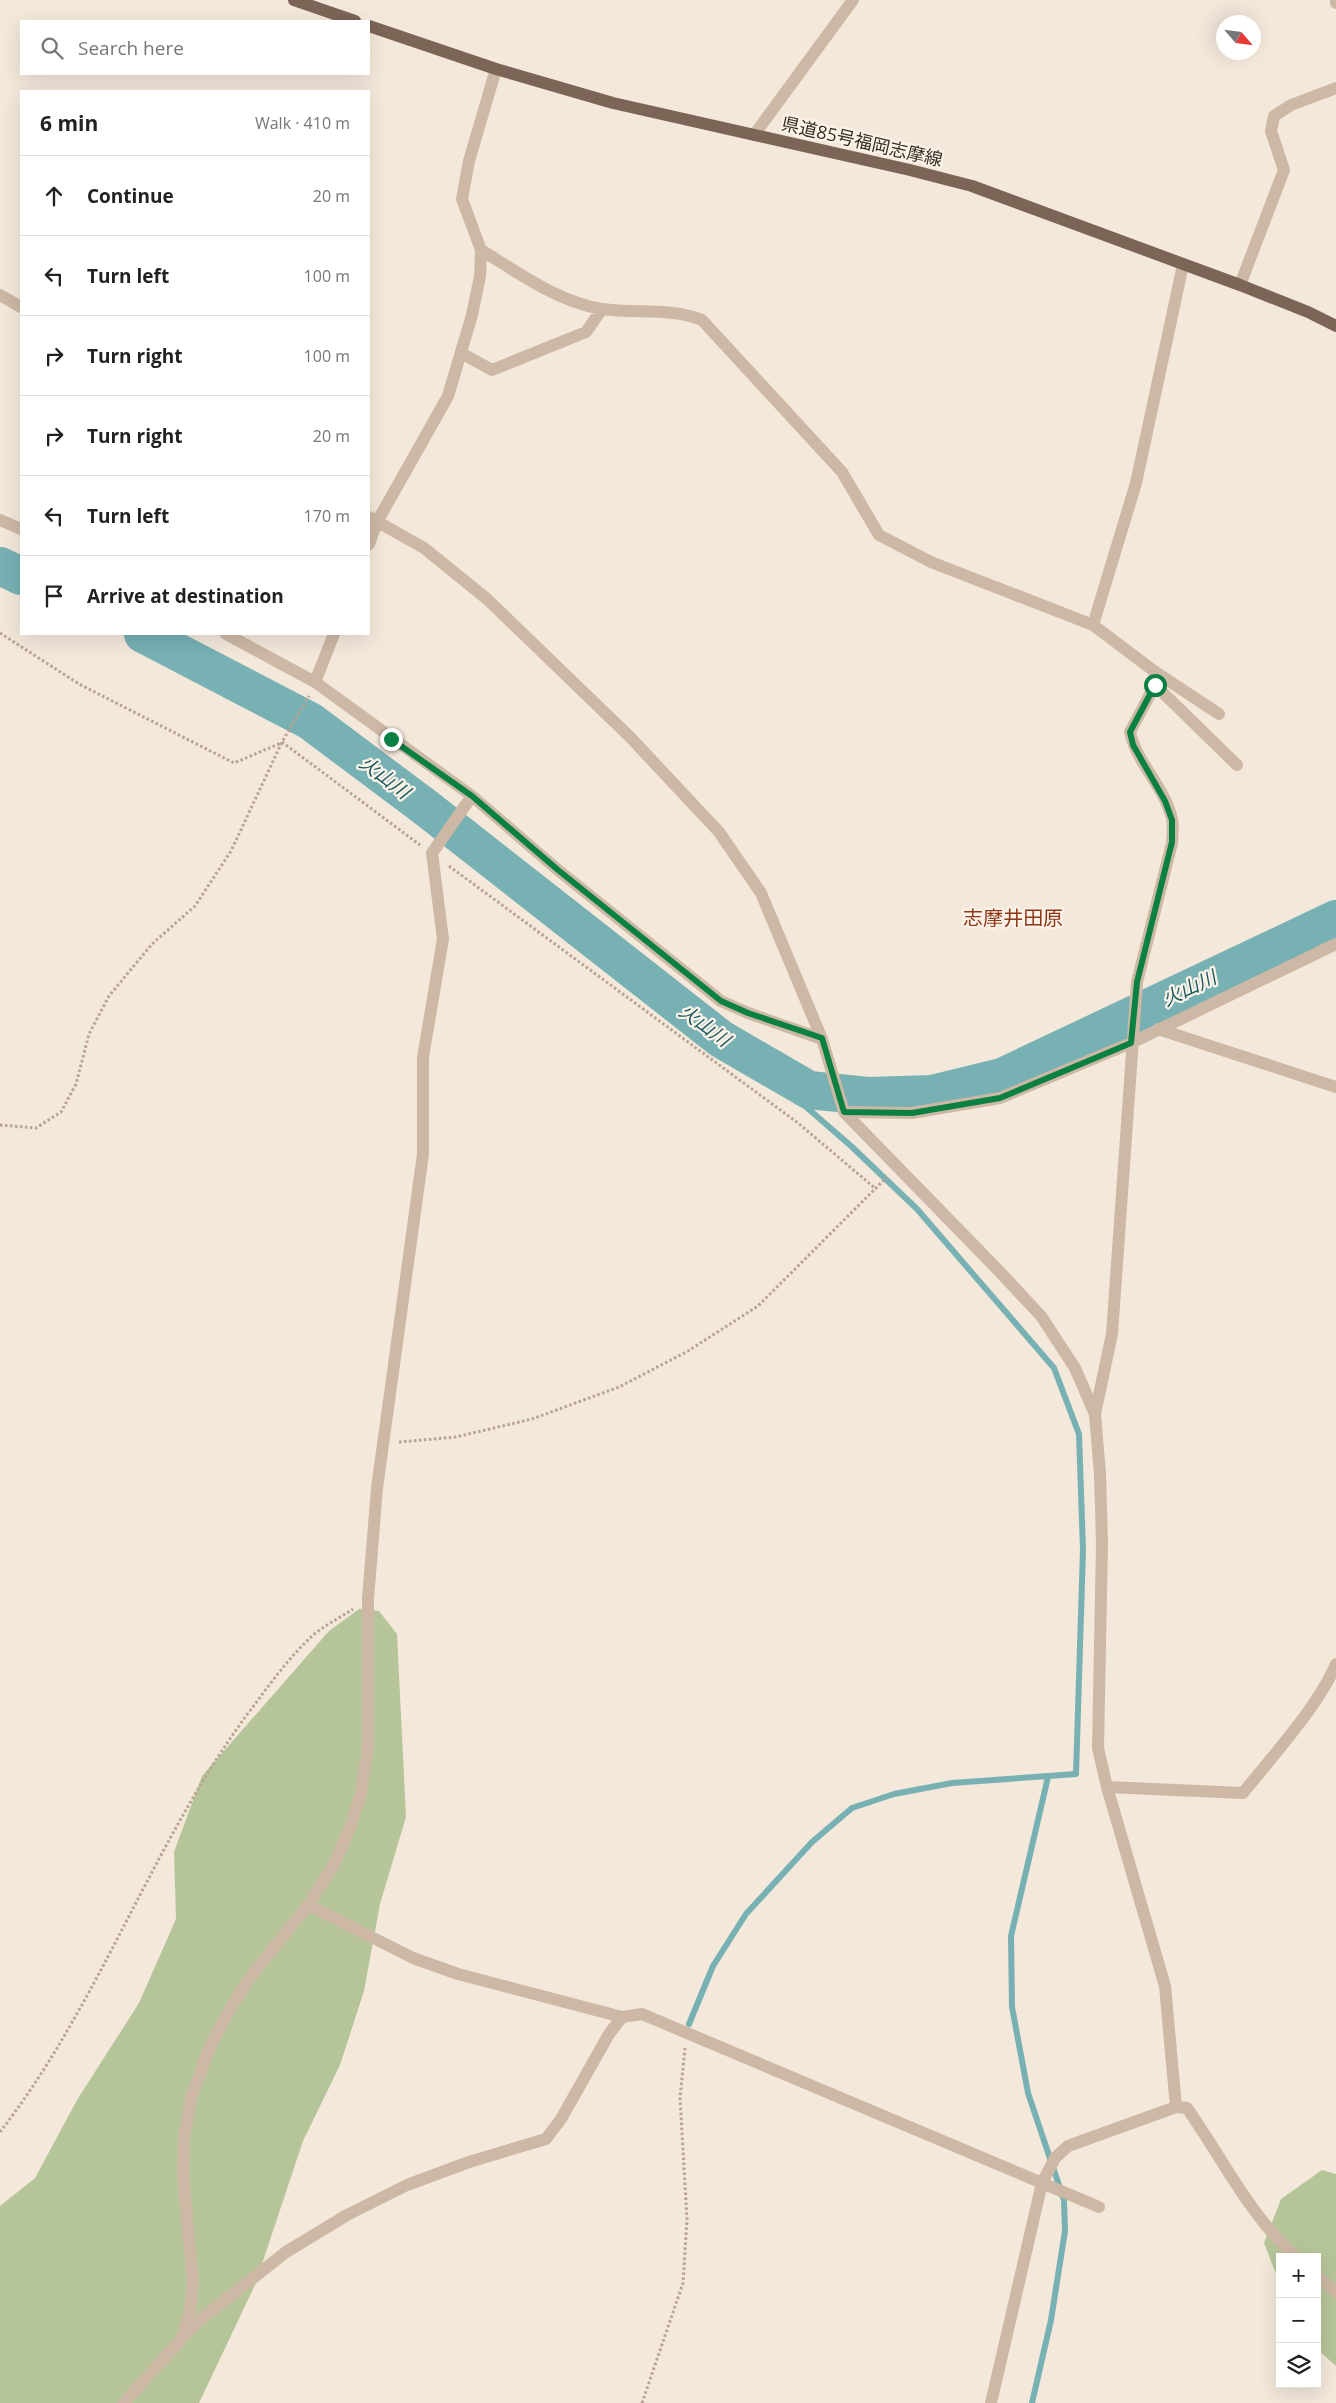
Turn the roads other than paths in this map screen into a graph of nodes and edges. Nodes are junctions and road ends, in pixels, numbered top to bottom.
1 (294, 0) edge
2 (853, 0) edge
3 (352, 20) edge
4 (370, 26) edge
5 (496, 69) junction
6 (1336, 88) edge
7 (754, 135) junction
8 (481, 250) junction
9 (1183, 265) junction
10 (1240, 284) junction
11 (0, 294) edge
12 (20, 307) edge
13 (602, 309) junction
14 (1336, 326) edge
15 (461, 353) junction
16 (0, 520) edge
17 (373, 520) edge
18 (20, 528) edge
19 (370, 538) edge
20 (1092, 625) junction
21 (228, 635) edge
22 (334, 635) edge
23 (1154, 671) junction
24 (1155, 685) junction
25 (313, 688) junction
26 (1219, 714) dead end
27 (1237, 765) dead end
28 (472, 796) junction
29 (1336, 944) edge
30 (1158, 1030) junction
31 (822, 1038) junction
32 (1131, 1043) junction
33 (1336, 1087) edge
34 (844, 1112) junction
35 (1095, 1414) junction
36 (1336, 1664) edge
37 (1107, 1787) junction
38 (308, 1905) junction
39 (622, 2018) junction
40 (1176, 2107) junction
41 (1042, 2183) junction
42 (1099, 2207) dead end
43 (1291, 2253) edge
44 (1321, 2279) edge
45 (1336, 2292) edge
46 (182, 2338) junction
47 (124, 2403) edge
48 (991, 2403) edge

1 - 3 main road
2 - 7 street
4 - 5 main road, 県道85号福岡志摩線
5 - 7 main road, 県道85号福岡志摩線
5 - 8 street
6 - 10 street
7 - 9 main road, 県道85号福岡志摩線
8 - 13 street
8 - 15 street
9 - 10 main road, 県道85号福岡志摩線
9 - 20 street
10 - 14 main road, 県道85号福岡志摩線
11 - 12 street
13 - 15 street
13 - 20 street
15 - 17 street
16 - 18 street
17 - 19 street
17 - 31 street
20 - 23 street
21 - 25 street
22 - 25 street
23 - 24 street
23 - 26 street
24 - 27 street
24 - 32 street
25 - 28 street
28 - 31 street
28 - 38 street
29 - 30 street
30 - 32 street
30 - 33 street
31 - 34 street
32 - 34 street
32 - 35 street
34 - 35 street
35 - 37 street
36 - 37 street
37 - 40 street
38 - 39 street
38 - 46 street
39 - 41 street
39 - 46 street
40 - 41 street
40 - 43 street
41 - 42 street
41 - 48 street
44 - 45 street
46 - 47 street

